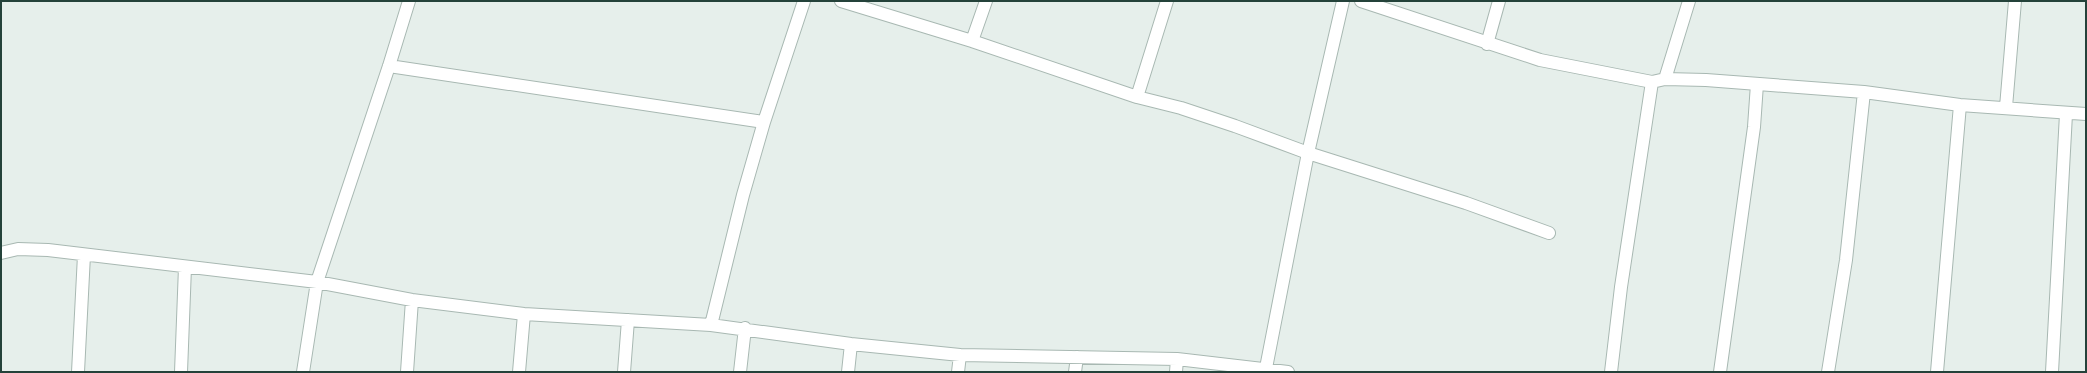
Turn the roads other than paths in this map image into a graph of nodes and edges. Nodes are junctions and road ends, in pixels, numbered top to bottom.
1 (409, 1) edge
2 (804, 1) edge
3 (841, 1) edge
4 (986, 1) edge
5 (1167, 1) edge
6 (1343, 1) edge
7 (1361, 1) edge
8 (1499, 1) edge
9 (1690, 1) edge
10 (2015, 1) edge
11 (972, 41) junction
12 (1487, 44) junction
13 (389, 66) junction
14 (1665, 79) junction
15 (1652, 82) junction
16 (1757, 84) junction
17 (1864, 92) junction
18 (1137, 97) junction
19 (1960, 104) junction
20 (2006, 107) junction
21 (2066, 114) junction
22 (2086, 114) edge
23 (764, 122) junction
24 (1308, 153) junction
25 (1549, 233) dead end
26 (1, 253) edge
27 (84, 255) junction
28 (185, 267) junction
29 (317, 282) junction
30 (412, 300) junction
31 (524, 314) junction
32 (628, 320) junction
33 (711, 325) junction
34 (745, 328) junction
35 (850, 344) junction
36 (960, 355) junction
37 (1077, 356) junction
38 (1177, 359) junction
39 (1266, 368) junction
40 (78, 372) edge
41 (181, 372) edge
42 (303, 372) edge
43 (407, 372) edge
44 (519, 372) edge
45 (624, 372) edge
46 (740, 372) edge
47 (848, 372) edge
48 (958, 372) edge
49 (1075, 372) edge
50 (1176, 372) edge
51 (1288, 372) edge
52 (1611, 372) edge
53 (1720, 372) edge
54 (1828, 372) edge
55 (1937, 372) edge
56 (2052, 372) edge

1 - 13 street
2 - 23 street
3 - 11 street
4 - 11 street
5 - 18 street
6 - 24 street
7 - 12 street
8 - 12 street
9 - 14 street
10 - 20 street
11 - 18 street
12 - 15 street
13 - 23 street
13 - 29 street
14 - 15 street
14 - 16 street
15 - 52 street
16 - 17 street
16 - 53 street
17 - 19 street
17 - 54 street
18 - 24 street
19 - 20 street
19 - 55 street
20 - 21 street
21 - 22 street
21 - 56 street
23 - 33 street
24 - 25 street
24 - 39 street
26 - 27 street
27 - 28 street
27 - 40 street
28 - 29 street
28 - 41 street
29 - 30 street
29 - 42 street
30 - 31 street
30 - 43 street
31 - 32 street
31 - 44 street
32 - 33 street
32 - 45 street
33 - 34 street
34 - 35 street
34 - 46 street
35 - 36 street
35 - 47 street
36 - 37 street
36 - 48 street
37 - 38 street
37 - 49 street
38 - 39 street
38 - 50 street
39 - 51 street

